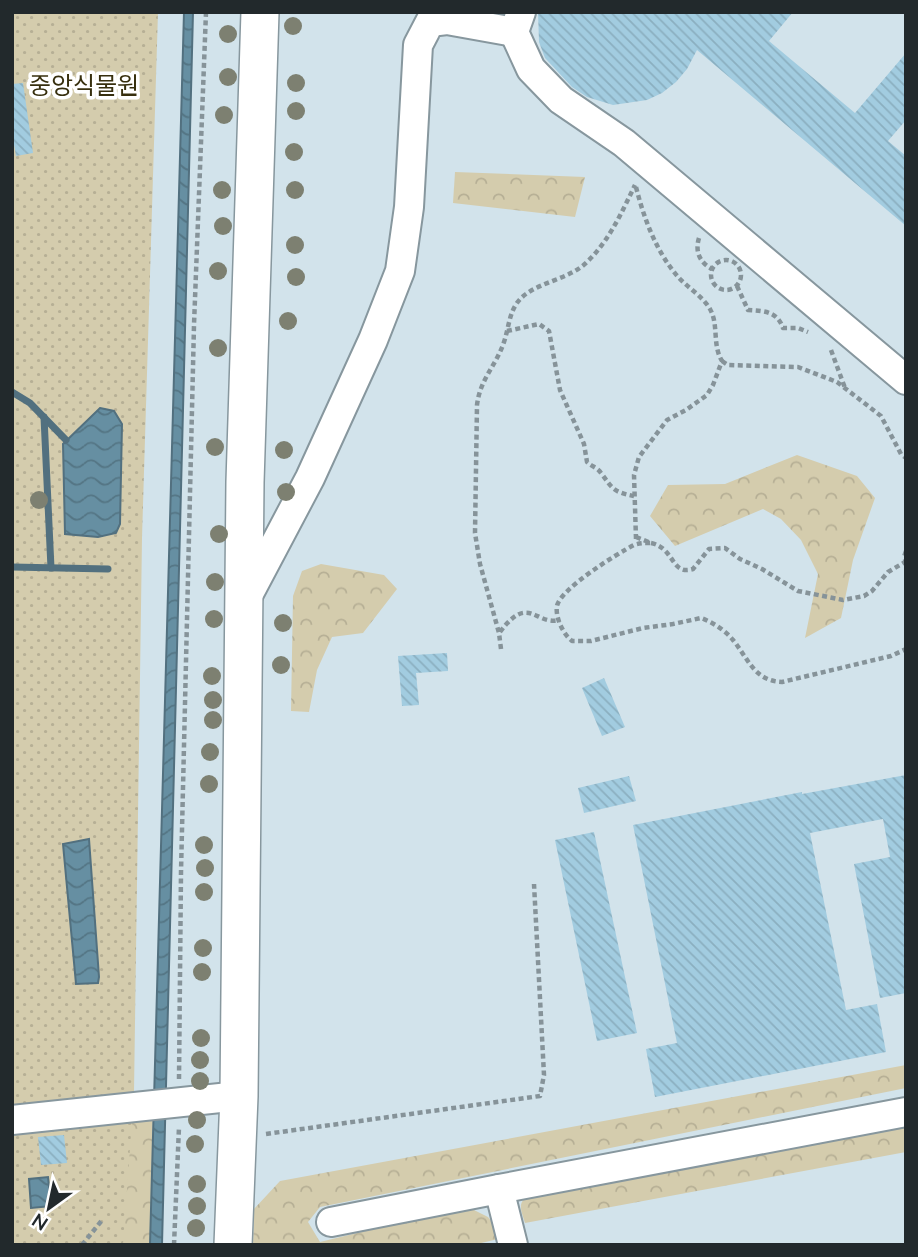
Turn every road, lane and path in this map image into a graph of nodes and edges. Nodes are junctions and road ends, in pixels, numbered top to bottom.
1 (205, 12) edge
2 (260, 12) edge
3 (518, 22) edge
4 (639, 155) junction
5 (635, 184) junction
6 (700, 235) dead end
7 (712, 269) junction
8 (737, 286) junction
9 (506, 332) junction
10 (814, 335) dead end
11 (824, 342) dead end
12 (722, 361) junction
13 (906, 380) edge
14 (845, 388) junction
15 (906, 458) edge
16 (634, 496) junction
17 (636, 537) junction
18 (651, 543) junction
19 (636, 544) junction
20 (906, 551) edge
21 (905, 562) edge
22 (244, 603) junction
23 (560, 620) junction
24 (499, 633) junction
25 (501, 649) dead end
26 (906, 649) edge
27 (534, 884) dead end
28 (239, 1096) junction
29 (170, 1099) junction
30 (906, 1112) edge
31 (12, 1120) edge
32 (239, 1138) junction
33 (499, 1189) junction
34 (103, 1219) dead end
35 (331, 1222) dead end
36 (82, 1245) edge
37 (174, 1245) edge
38 (233, 1245) edge
39 (513, 1245) edge

1 - 29 path
2 - 22 main road
3 - 4 street
3 - 22 street
4 - 5 path
4 - 13 street
5 - 9 path
5 - 12 path
6 - 7 path
7 - 8 path
7 - 8 path
8 - 10 path
9 - 16 path
9 - 24 path
11 - 14 path
12 - 14 path
12 - 16 path
14 - 15 path
16 - 17 path
17 - 18 path
17 - 19 path
18 - 19 path
18 - 21 path
19 - 23 path
20 - 21 path
22 - 28 main road
23 - 24 path
23 - 26 path
24 - 25 path
27 - 32 path
28 - 29 street
28 - 32 main road
29 - 31 street
29 - 37 path
30 - 33 street
32 - 38 main road
33 - 35 street
33 - 39 street
34 - 36 path

